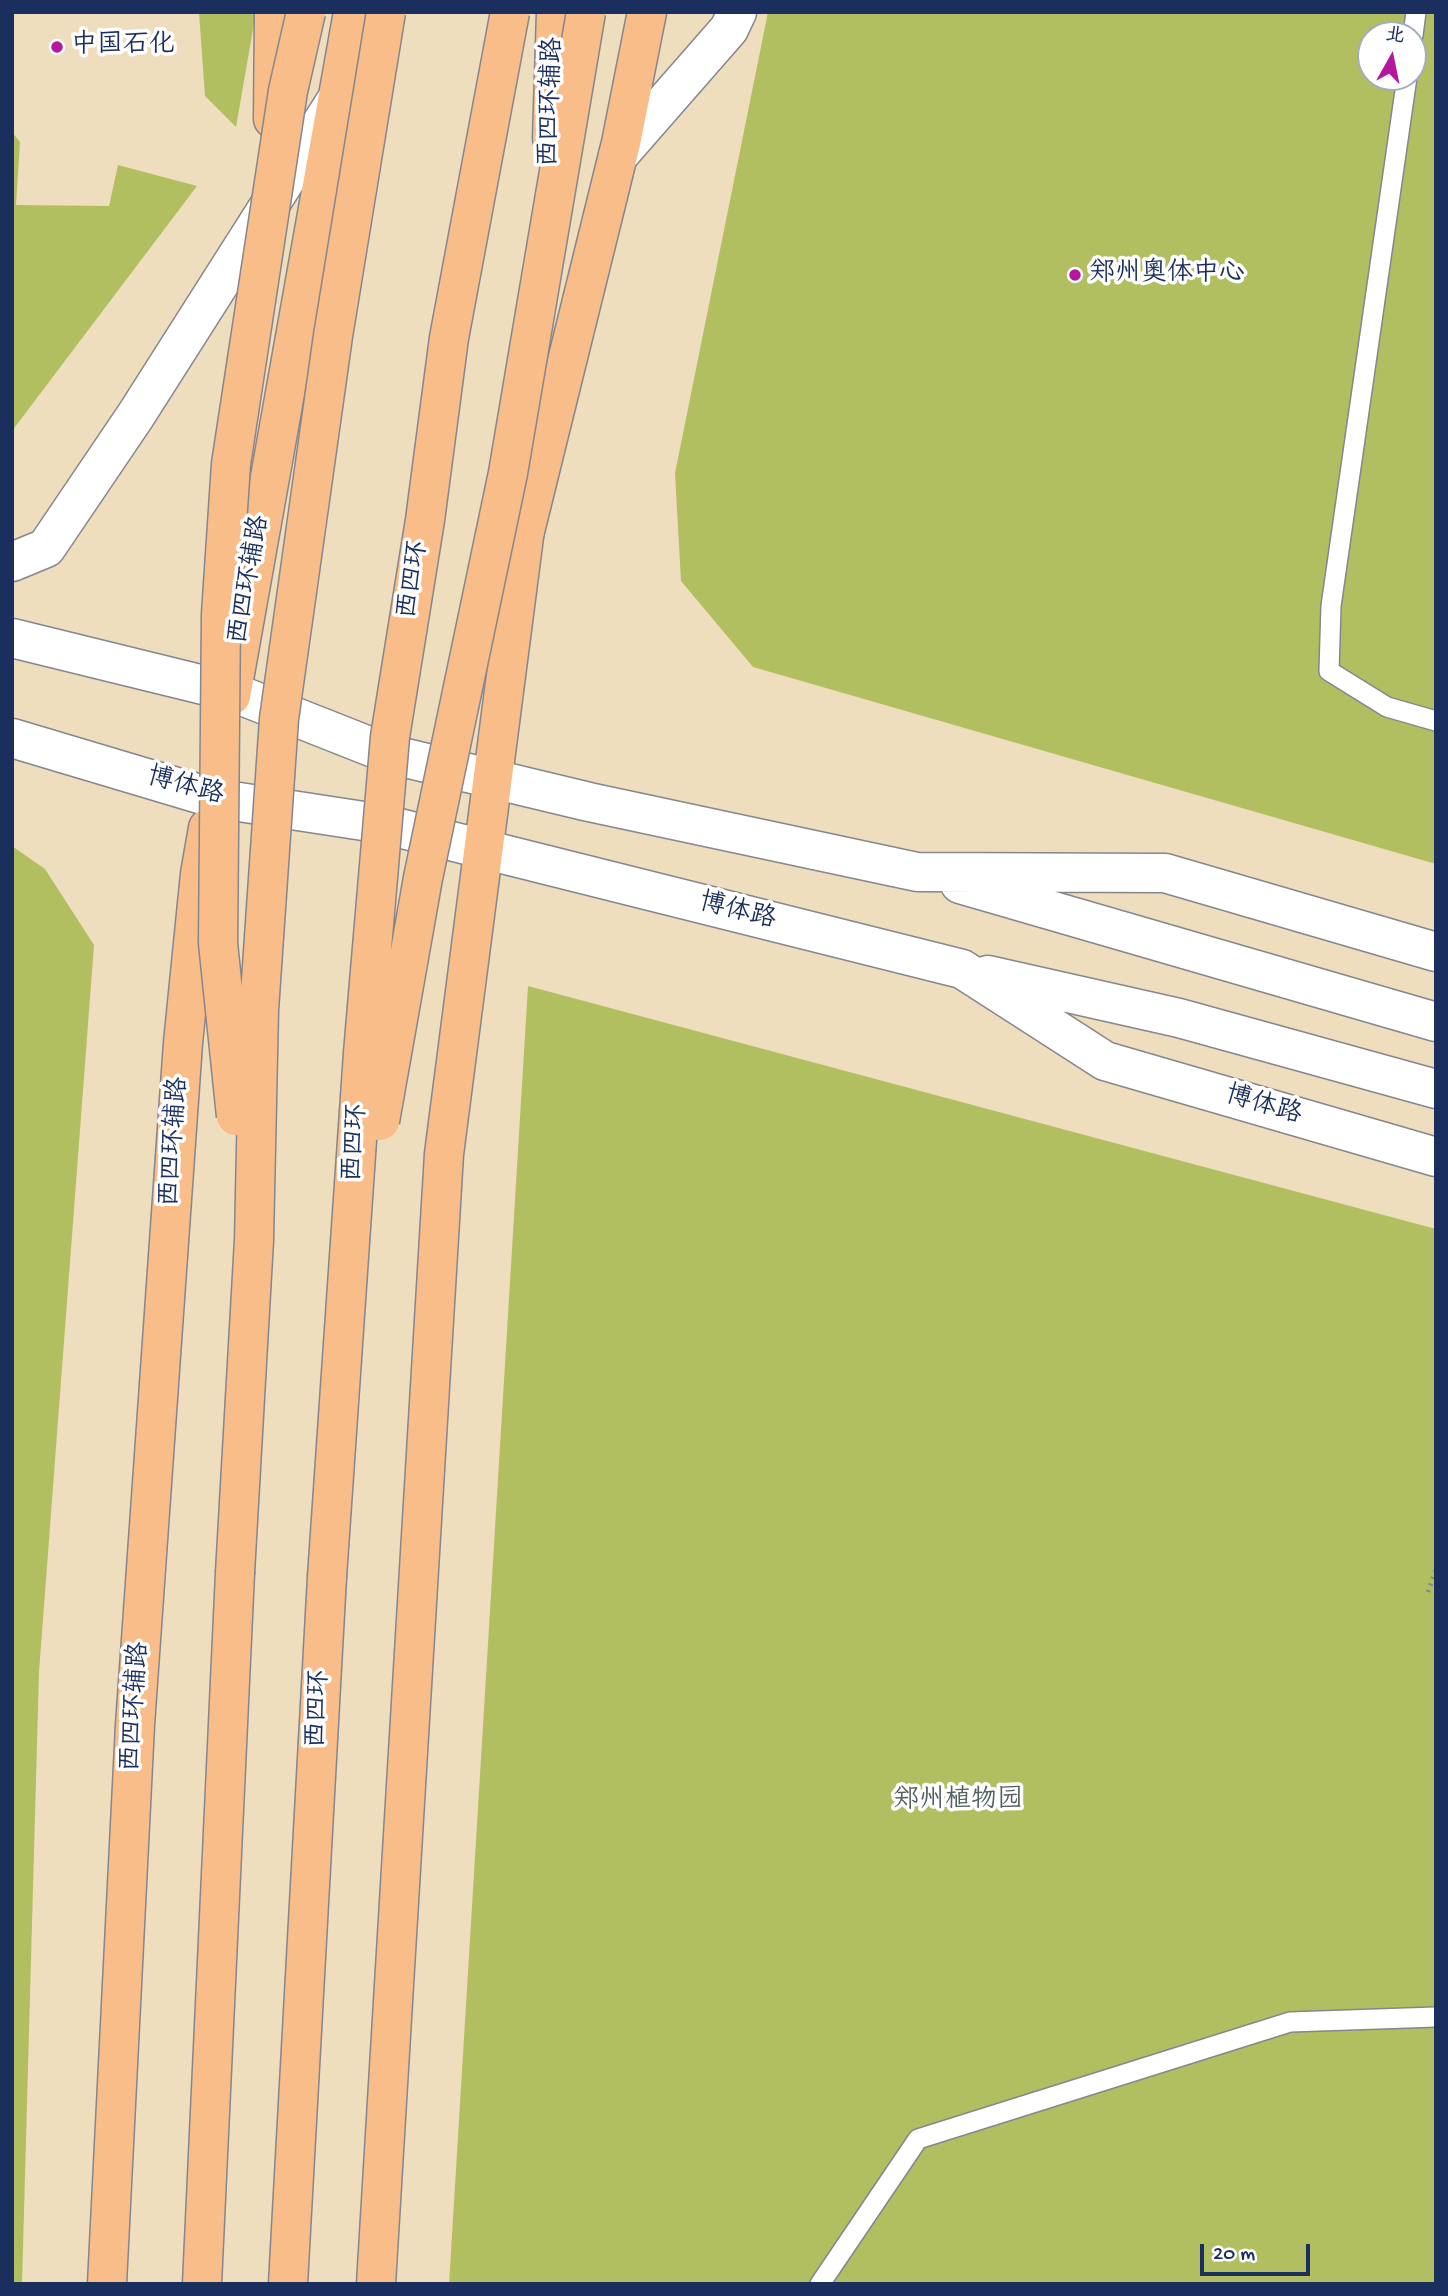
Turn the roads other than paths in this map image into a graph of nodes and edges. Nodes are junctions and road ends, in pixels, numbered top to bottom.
1 (274, 12) edge
2 (306, 12) edge
3 (353, 12) edge
4 (386, 12) edge
5 (510, 12) edge
6 (556, 12) edge
7 (586, 12) edge
8 (647, 12) edge
9 (737, 12) edge
10 (1405, 91) edge
11 (337, 99) junction
12 (618, 156) junction
13 (272, 196) junction
14 (525, 531) junction
15 (12, 562) edge
16 (12, 638) edge
17 (232, 692) junction
18 (1436, 721) edge
19 (12, 738) edge
20 (389, 754) junction
21 (492, 779) junction
22 (213, 798) junction
23 (383, 824) junction
24 (483, 849) junction
25 (917, 872) junction
26 (1436, 952) edge
27 (962, 969) junction
28 (1436, 1022) edge
29 (1436, 1089) edge
30 (1436, 1157) edge
31 (253, 1270) junction
32 (344, 1327) junction
33 (1436, 2017) edge
34 (107, 2284) edge
35 (202, 2284) edge
36 (289, 2284) edge
37 (376, 2284) edge
38 (820, 2284) edge

1 - 13 main road, bridge
2 - 13 main road, bridge
3 - 11 main road, 西四环辅路
4 - 31 main road, bridge
5 - 20 main road, 西四环, bridge
6 - 14 main road, 西四环辅路
7 - 32 main road, bridge
8 - 12 main road
9 - 12 street
10 - 18 lane
11 - 15 street
11 - 17 main road, 西四环辅路
12 - 14 main road
13 - 31 main road, bridge
14 - 21 main road, 西四环辅路
16 - 17 street
17 - 20 street
17 - 22 main road, 西四环辅路
19 - 22 street, 博体路
20 - 21 street
20 - 23 main road, 西四环, bridge
21 - 24 main road, 西四环辅路
21 - 25 street
22 - 23 street, 博体路
22 - 34 main road, 西四环辅路
23 - 24 street, 博体路
23 - 32 main road, 西四环, bridge
24 - 27 street, 博体路
24 - 37 main road, 西四环辅路
25 - 26 street
25 - 28 street
27 - 29 street
27 - 30 street, 博体路
31 - 35 main road, bridge
32 - 36 main road, 西四环, bridge
33 - 38 lane

